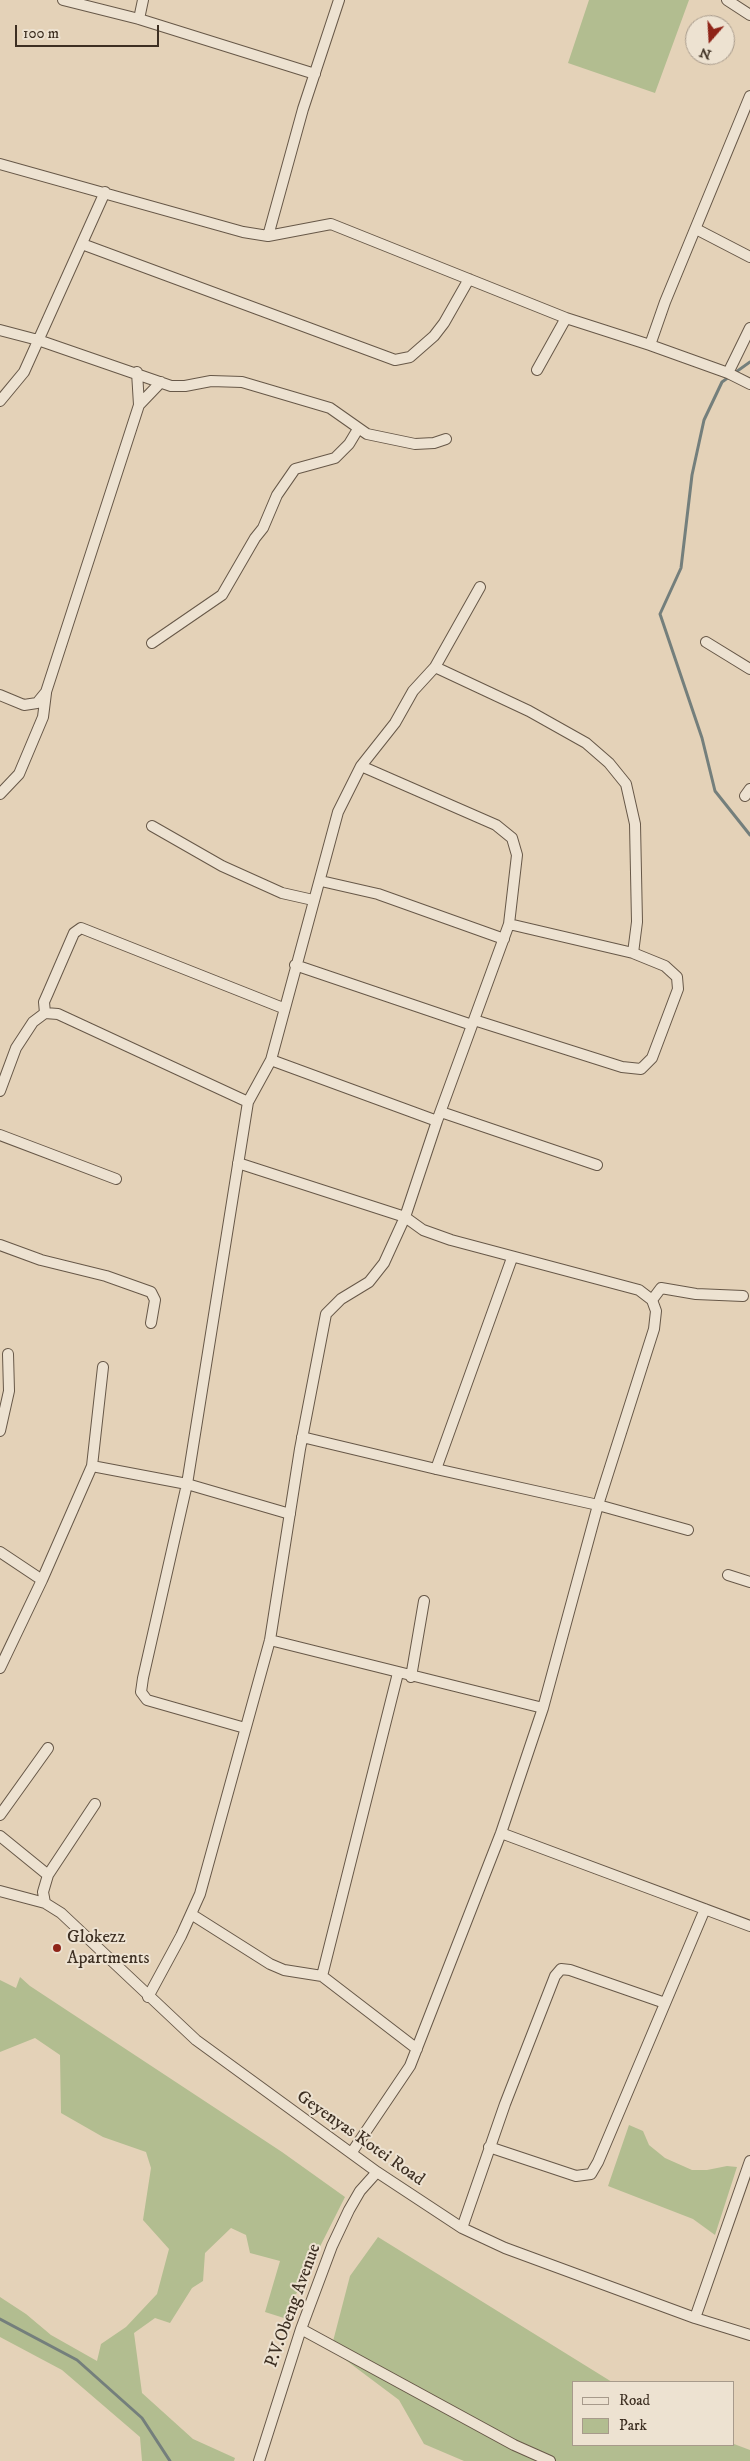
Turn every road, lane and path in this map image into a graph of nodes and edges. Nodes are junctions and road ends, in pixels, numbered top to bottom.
1 (63, 0) edge
2 (143, 0) edge
3 (339, 0) edge
4 (728, 0) edge
5 (750, 15) edge
6 (139, 19) junction
7 (315, 74) junction
8 (750, 96) edge
9 (0, 164) edge
10 (105, 192) junction
11 (696, 229) junction
12 (268, 236) junction
13 (82, 244) junction
14 (750, 257) edge
15 (469, 279) junction
16 (566, 318) junction
17 (750, 328) edge
18 (0, 330) edge
19 (38, 340) junction
20 (650, 345) junction
21 (536, 370) dead end
22 (136, 372) junction
23 (728, 373) junction
24 (161, 382) junction
25 (750, 384) edge
26 (0, 401) edge
27 (139, 405) junction
28 (358, 429) junction
29 (446, 439) dead end
30 (480, 587) dead end
31 (706, 642) dead end
32 (152, 643) dead end
33 (436, 666) junction
34 (750, 668) edge
35 (46, 692) junction
36 (0, 695) edge
37 (361, 766) junction
38 (0, 794) edge
39 (152, 826) dead end
40 (320, 881) junction
41 (313, 900) junction
42 (509, 924) junction
43 (504, 939) junction
44 (633, 953) junction
45 (295, 965) junction
46 (284, 1008) junction
47 (45, 1013) junction
48 (473, 1023) junction
49 (271, 1060) junction
50 (0, 1091) edge
51 (248, 1102) junction
52 (439, 1116) junction
53 (0, 1135) edge
54 (238, 1163) junction
55 (597, 1165) dead end
56 (116, 1179) dead end
57 (405, 1217) junction
58 (0, 1245) edge
59 (512, 1258) junction
60 (743, 1296) dead end
61 (652, 1300) junction
62 (151, 1323) dead end
63 (7, 1354) edge
64 (103, 1367) dead end
65 (0, 1431) edge
66 (302, 1437) junction
67 (92, 1466) junction
68 (436, 1469) junction
69 (187, 1484) junction
70 (598, 1504) junction
71 (290, 1514) junction
72 (688, 1530) dead end
73 (0, 1552) edge
74 (728, 1575) dead end
75 (42, 1580) junction
76 (750, 1582) edge
77 (424, 1601) dead end
78 (270, 1640) junction
79 (0, 1668) edge
80 (398, 1673) junction
81 (411, 1677) junction
82 (543, 1708) junction
83 (245, 1728) junction
84 (48, 1748) dead end
85 (95, 1804) dead end
86 (0, 1815) edge
87 (501, 1833) junction
88 (0, 1836) edge
89 (48, 1874) junction
90 (0, 1890) edge
91 (45, 1903) junction
92 (705, 1909) junction
93 (191, 1914) junction
94 (750, 1926) edge
95 (322, 1976) junction
96 (148, 1997) junction
97 (665, 2003) junction
98 (417, 2049) junction
99 (489, 2147) junction
100 (352, 2152) junction
101 (750, 2161) edge
102 (378, 2172) junction
103 (462, 2228) junction
104 (695, 2318) junction
105 (301, 2329) junction
106 (750, 2335) edge
107 (259, 2461) edge
108 (550, 2461) edge

1 - 6 street
2 - 6 street
3 - 7 street
4 - 5 street
6 - 7 street
7 - 12 street
8 - 11 street
9 - 10 street
10 - 12 street
10 - 13 street
11 - 14 street
11 - 20 street
12 - 15 street
13 - 15 street
13 - 19 street
15 - 16 street
16 - 20 street
16 - 21 street
17 - 23 street
18 - 19 street
19 - 22 street
19 - 26 street
20 - 23 street
22 - 24 street
22 - 27 street
23 - 25 street
24 - 27 street
24 - 28 street
27 - 35 street
28 - 29 street
28 - 32 street
30 - 33 street
31 - 34 street
33 - 37 street
33 - 44 street
35 - 36 street
35 - 38 street
37 - 40 street
37 - 42 street
39 - 41 street
40 - 41 street
40 - 43 street
41 - 45 street
42 - 43 street
42 - 44 street
43 - 48 street
44 - 48 street
45 - 46 street
45 - 48 street
46 - 47 street
46 - 49 street
47 - 50 street
47 - 51 street
48 - 52 street
49 - 51 street
49 - 52 street
51 - 54 street
52 - 55 street
52 - 57 street
53 - 56 street
54 - 57 street
54 - 69 street
57 - 59 street
57 - 66 street
58 - 62 street
59 - 61 street
59 - 68 street
60 - 61 street
61 - 70 street
63 - 65 street
64 - 67 street
66 - 68 street
66 - 71 street
67 - 69 street
67 - 75 street
68 - 70 street
69 - 71 street
69 - 83 street
70 - 72 street
70 - 82 street
71 - 78 street
73 - 75 street
74 - 76 street
75 - 79 street
77 - 81 street
78 - 80 street
78 - 83 street
80 - 81 street
80 - 95 street
81 - 82 street
82 - 87 street
83 - 93 street
84 - 86 street
85 - 89 street
87 - 92 street
87 - 98 street
88 - 89 street
89 - 91 street
90 - 91 street, Geyenyas Kotei Road
91 - 96 street, Geyenyas Kotei Road
92 - 94 street
92 - 97 street
93 - 95 street
93 - 96 street
95 - 98 street
96 - 100 street, Geyenyas Kotei Road
97 - 99 street
97 - 99 street
98 - 100 street
99 - 103 street
100 - 102 street, Geyenyas Kotei Road
101 - 104 street
102 - 103 street, Geyenyas Kotei Road
102 - 105 street, P.V.Obeng Avenue
103 - 104 street, Geyenyas Kotei Road
104 - 106 street, Geyenyas Kotei Road
105 - 107 street, P.V.Obeng Avenue
105 - 108 street

